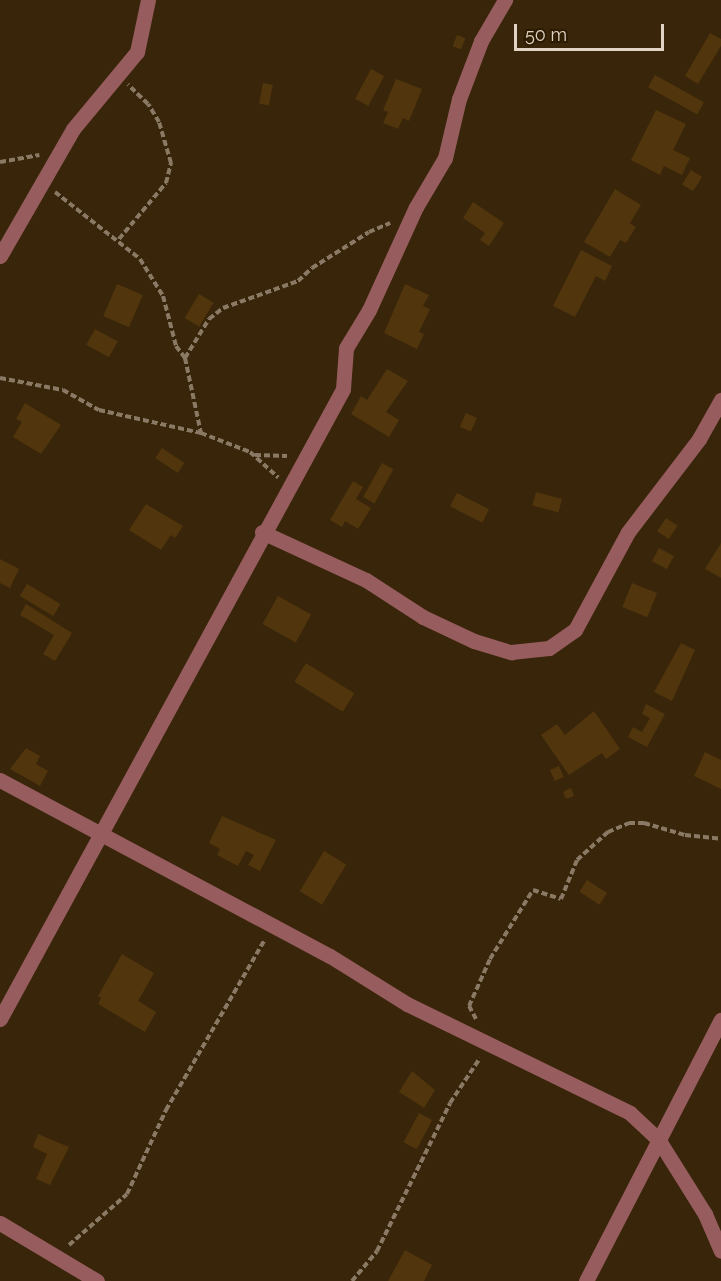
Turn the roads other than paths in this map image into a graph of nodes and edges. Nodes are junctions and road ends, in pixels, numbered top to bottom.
1 (148, 0) edge
2 (505, 0) edge
3 (0, 256) edge
4 (721, 400) edge
5 (262, 532) junction
6 (0, 780) edge
7 (104, 832) junction
8 (0, 1019) edge
9 (721, 1020) edge
10 (721, 1044) edge
11 (702, 1052) junction
12 (658, 1139) junction
13 (0, 1223) edge
14 (721, 1251) edge
15 (97, 1281) edge
16 (586, 1281) edge

1 - 3 street
2 - 5 street
4 - 5 street
5 - 7 street
6 - 7 street
7 - 8 street
7 - 12 street
9 - 11 street
10 - 11 street
11 - 12 street
12 - 14 street
12 - 16 street
13 - 15 street

